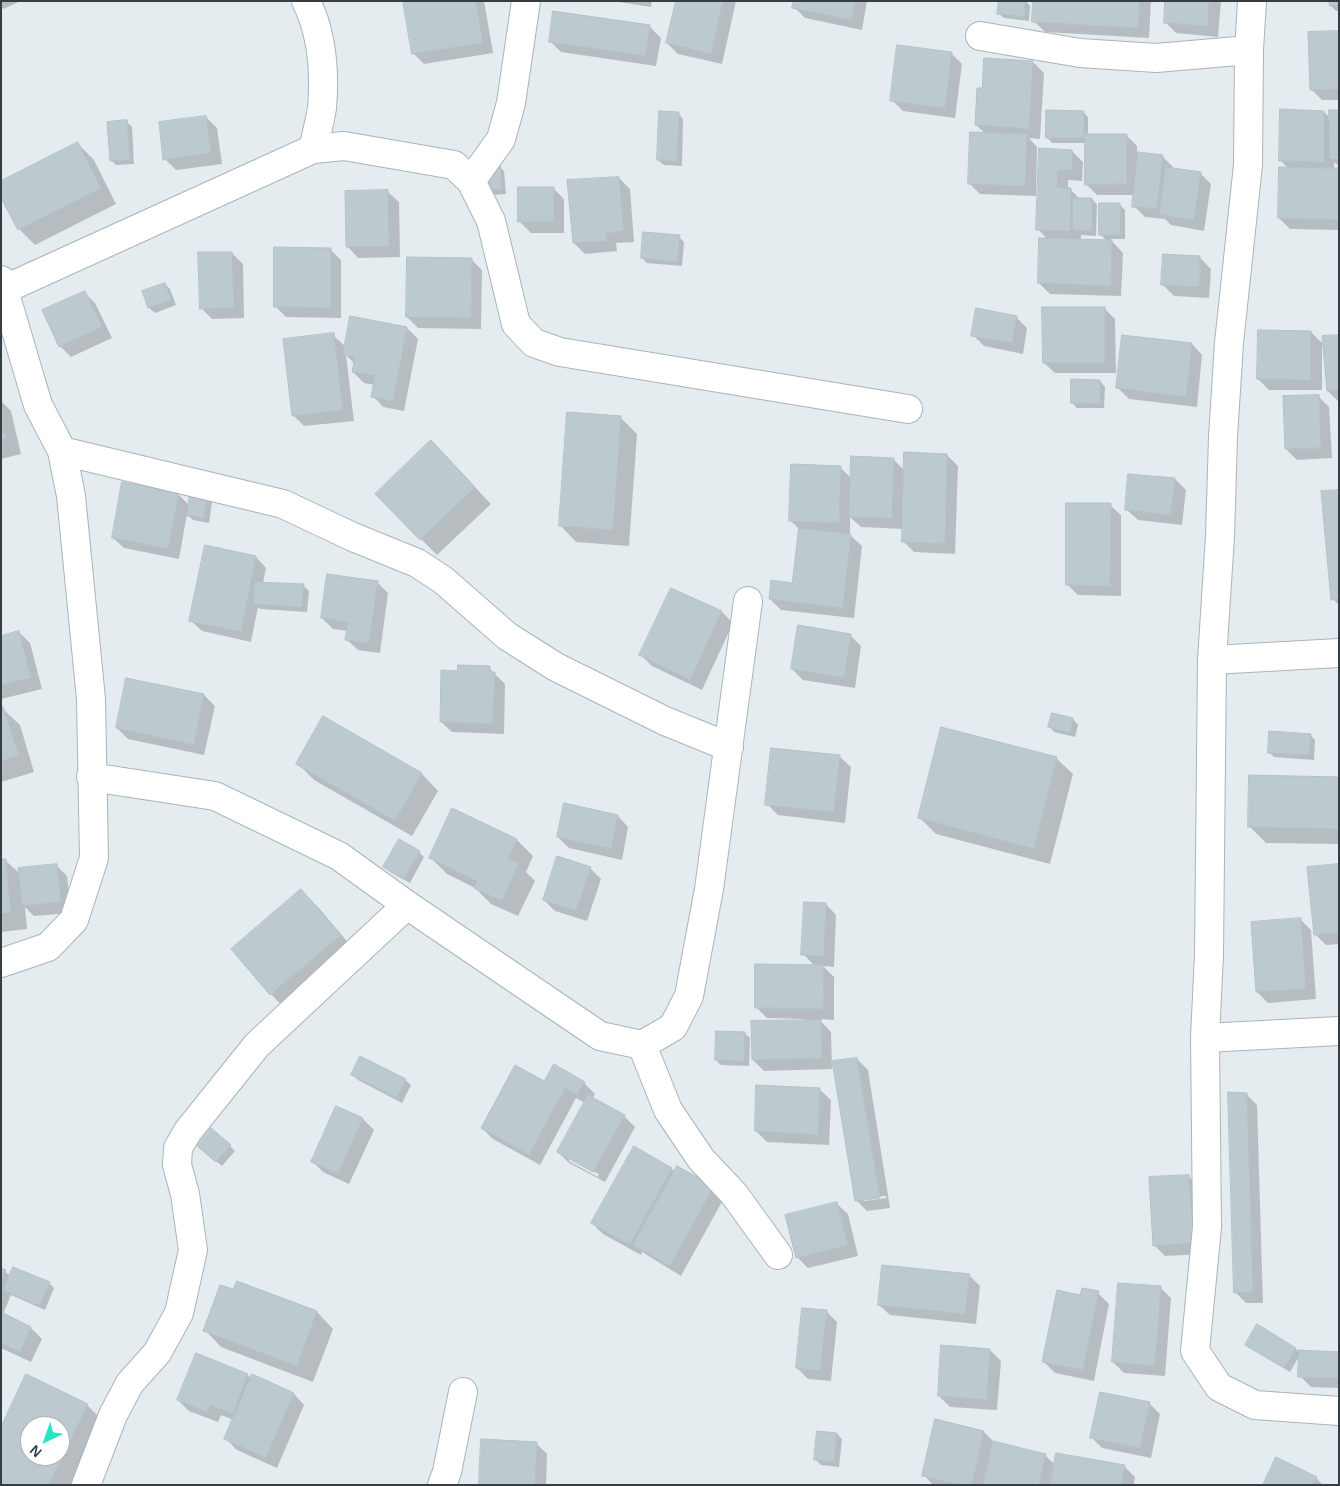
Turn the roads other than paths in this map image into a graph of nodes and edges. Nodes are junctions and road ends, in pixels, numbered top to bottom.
1 (306, 1) edge
2 (526, 1) edge
3 (1252, 1) edge
4 (980, 36) dead end
5 (1249, 50) junction
6 (313, 150) junction
7 (471, 181) junction
8 (3, 284) edge
9 (908, 409) dead end
10 (62, 451) junction
11 (748, 601) dead end
12 (1339, 653) edge
13 (1212, 660) junction
14 (729, 747) junction
15 (91, 777) junction
16 (407, 905) junction
17 (1, 963) edge
18 (1339, 1031) edge
19 (1205, 1038) junction
20 (642, 1045) junction
21 (778, 1255) dead end
22 (463, 1392) dead end
23 (1339, 1411) edge
24 (86, 1485) edge
25 (442, 1485) edge

1 - 6 street
2 - 7 street
3 - 5 street
4 - 5 street
5 - 13 street
6 - 7 street
6 - 8 street
7 - 9 street
8 - 10 street
10 - 14 street
10 - 15 street
11 - 14 street
12 - 13 street
13 - 19 street
14 - 20 street
15 - 16 street
15 - 17 street
16 - 20 street
16 - 24 street
18 - 19 street
19 - 23 street
20 - 21 street
22 - 25 street

